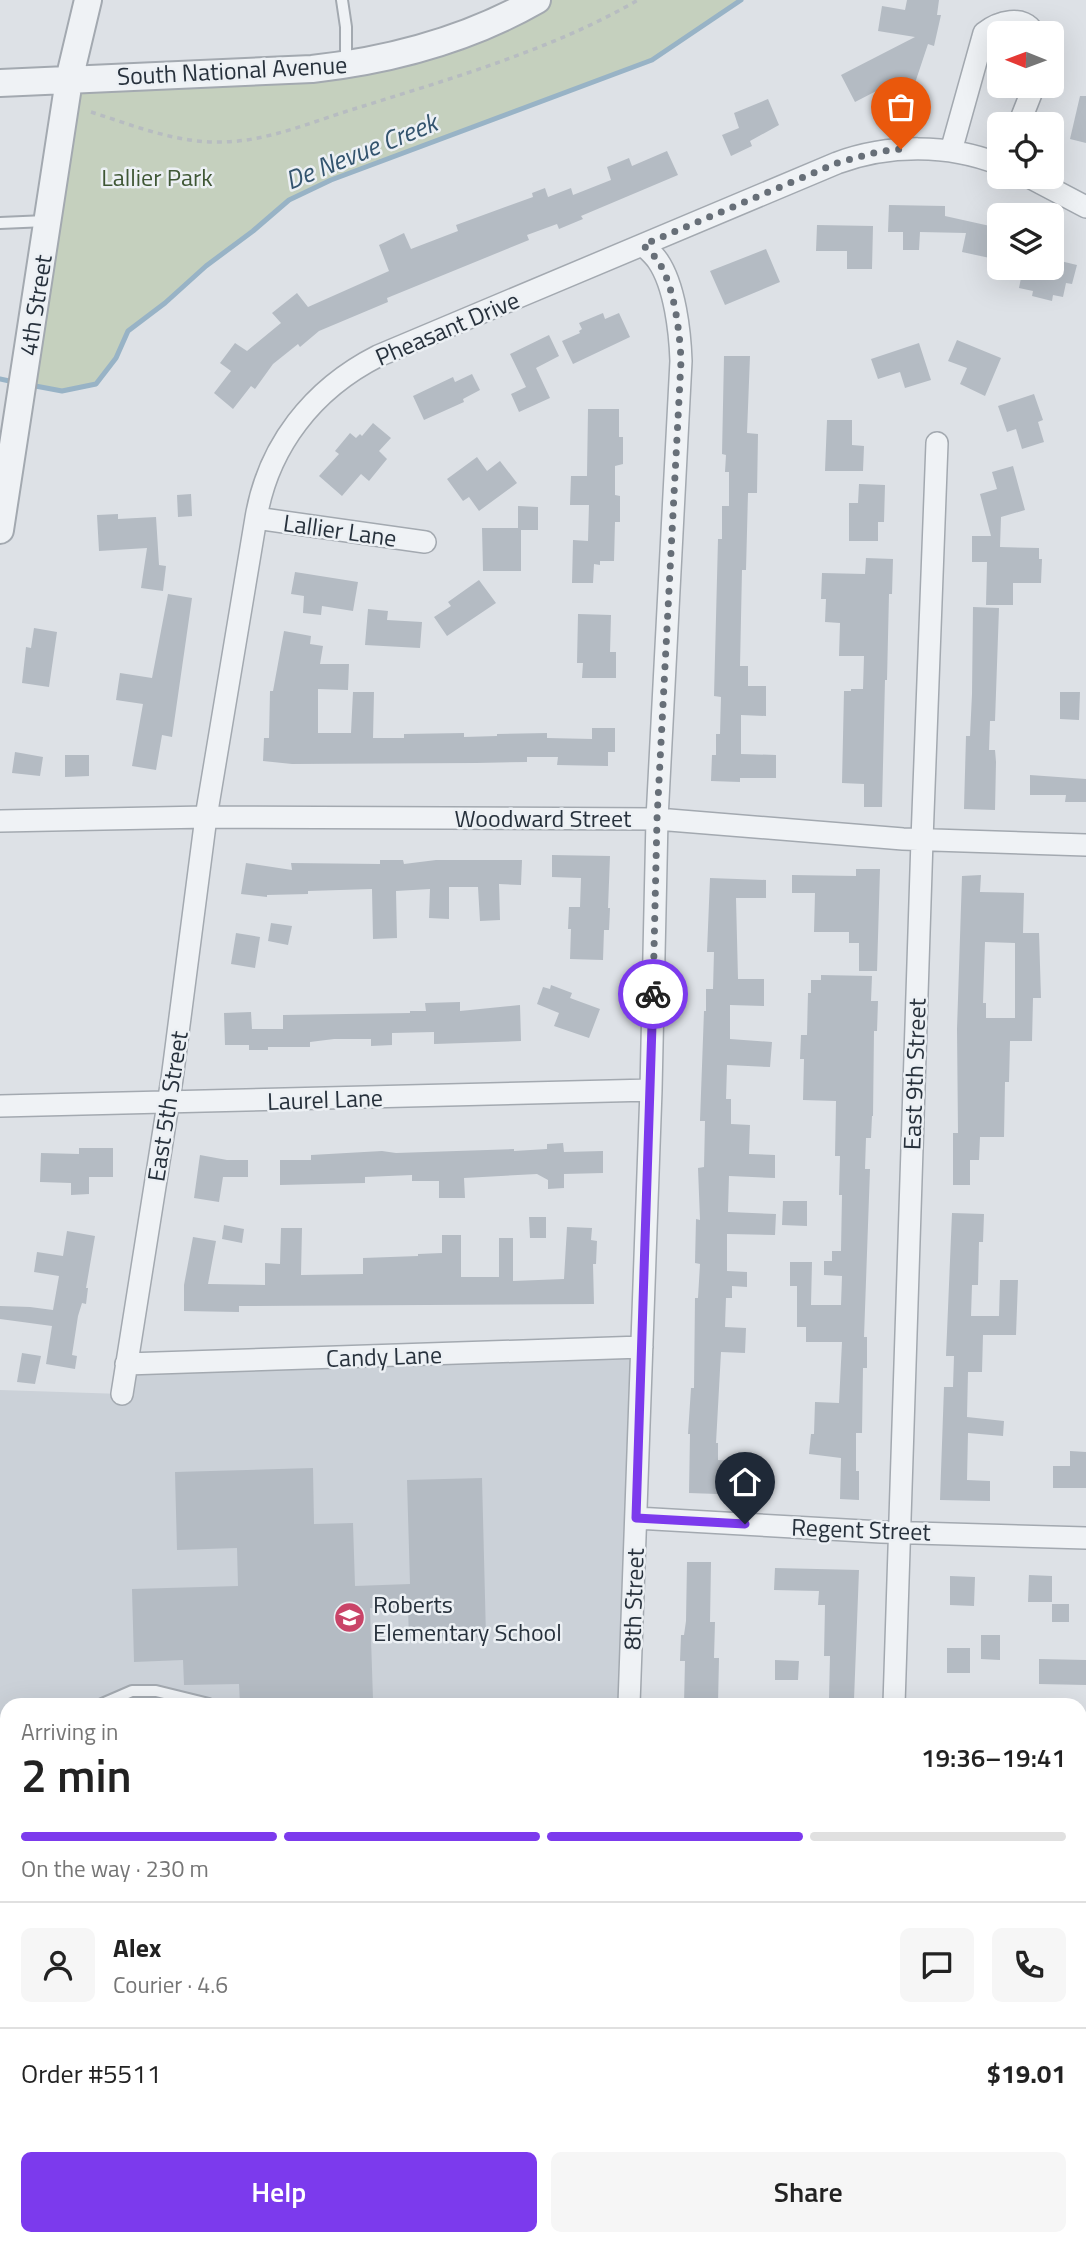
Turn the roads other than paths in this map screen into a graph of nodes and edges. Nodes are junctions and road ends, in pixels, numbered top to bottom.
1 (88, 0) edge
2 (342, 0) edge
3 (537, 0) edge
4 (987, 31) edge
5 (346, 65) junction
6 (69, 80) junction
7 (0, 83) edge
8 (951, 151) junction
9 (987, 161) edge
10 (1052, 189) edge
11 (1086, 207) edge
12 (47, 221) junction
13 (0, 223) edge
14 (643, 245) junction
15 (937, 443) dead end
16 (256, 518) junction
17 (0, 530) edge
18 (425, 542) dead end
19 (206, 817) junction
20 (657, 819) junction
21 (0, 821) edge
22 (922, 840) junction
23 (1086, 845) edge
24 (651, 1090) junction
25 (168, 1104) junction
26 (0, 1106) edge
27 (642, 1347) junction
28 (126, 1364) junction
29 (122, 1394) dead end
30 (636, 1518) junction
31 (899, 1532) junction
32 (1086, 1538) edge
33 (116, 1698) edge
34 (185, 1698) edge
35 (629, 1698) edge
36 (894, 1698) edge

1 - 6 street, 4th Street
2 - 5 lane
3 - 5 street, South National Avenue
4 - 8 street
5 - 6 street, South National Avenue
6 - 7 street, South National Avenue
6 - 12 street, 4th Street
8 - 9 street, Pheasant Drive
8 - 14 street, Pheasant Drive
10 - 11 street
12 - 13 lane
12 - 17 street, 4th Street
14 - 16 street, Pheasant Drive
14 - 20 street, 8th Street
15 - 22 street, East 9th Street
16 - 18 street, Lallier Lane
16 - 19 street, Pheasant Drive
19 - 20 street, Woodward Street
19 - 21 street, Woodward Street
19 - 25 street, East 5th Street
20 - 22 street, Woodward Street
20 - 24 street, 8th Street
22 - 23 street, Woodward Street
22 - 31 street, East 9th Street
24 - 25 street, Laurel Lane
24 - 27 street, 8th Street
25 - 26 street, Laurel Lane
25 - 28 street, East 5th Street
27 - 28 street, Candy Lane
27 - 30 street, 8th Street
28 - 29 street, East 5th Street
30 - 31 street, Regent Street
30 - 35 street, 8th Street
31 - 32 street, Regent Street
31 - 36 street, East 9th Street
33 - 34 lane

